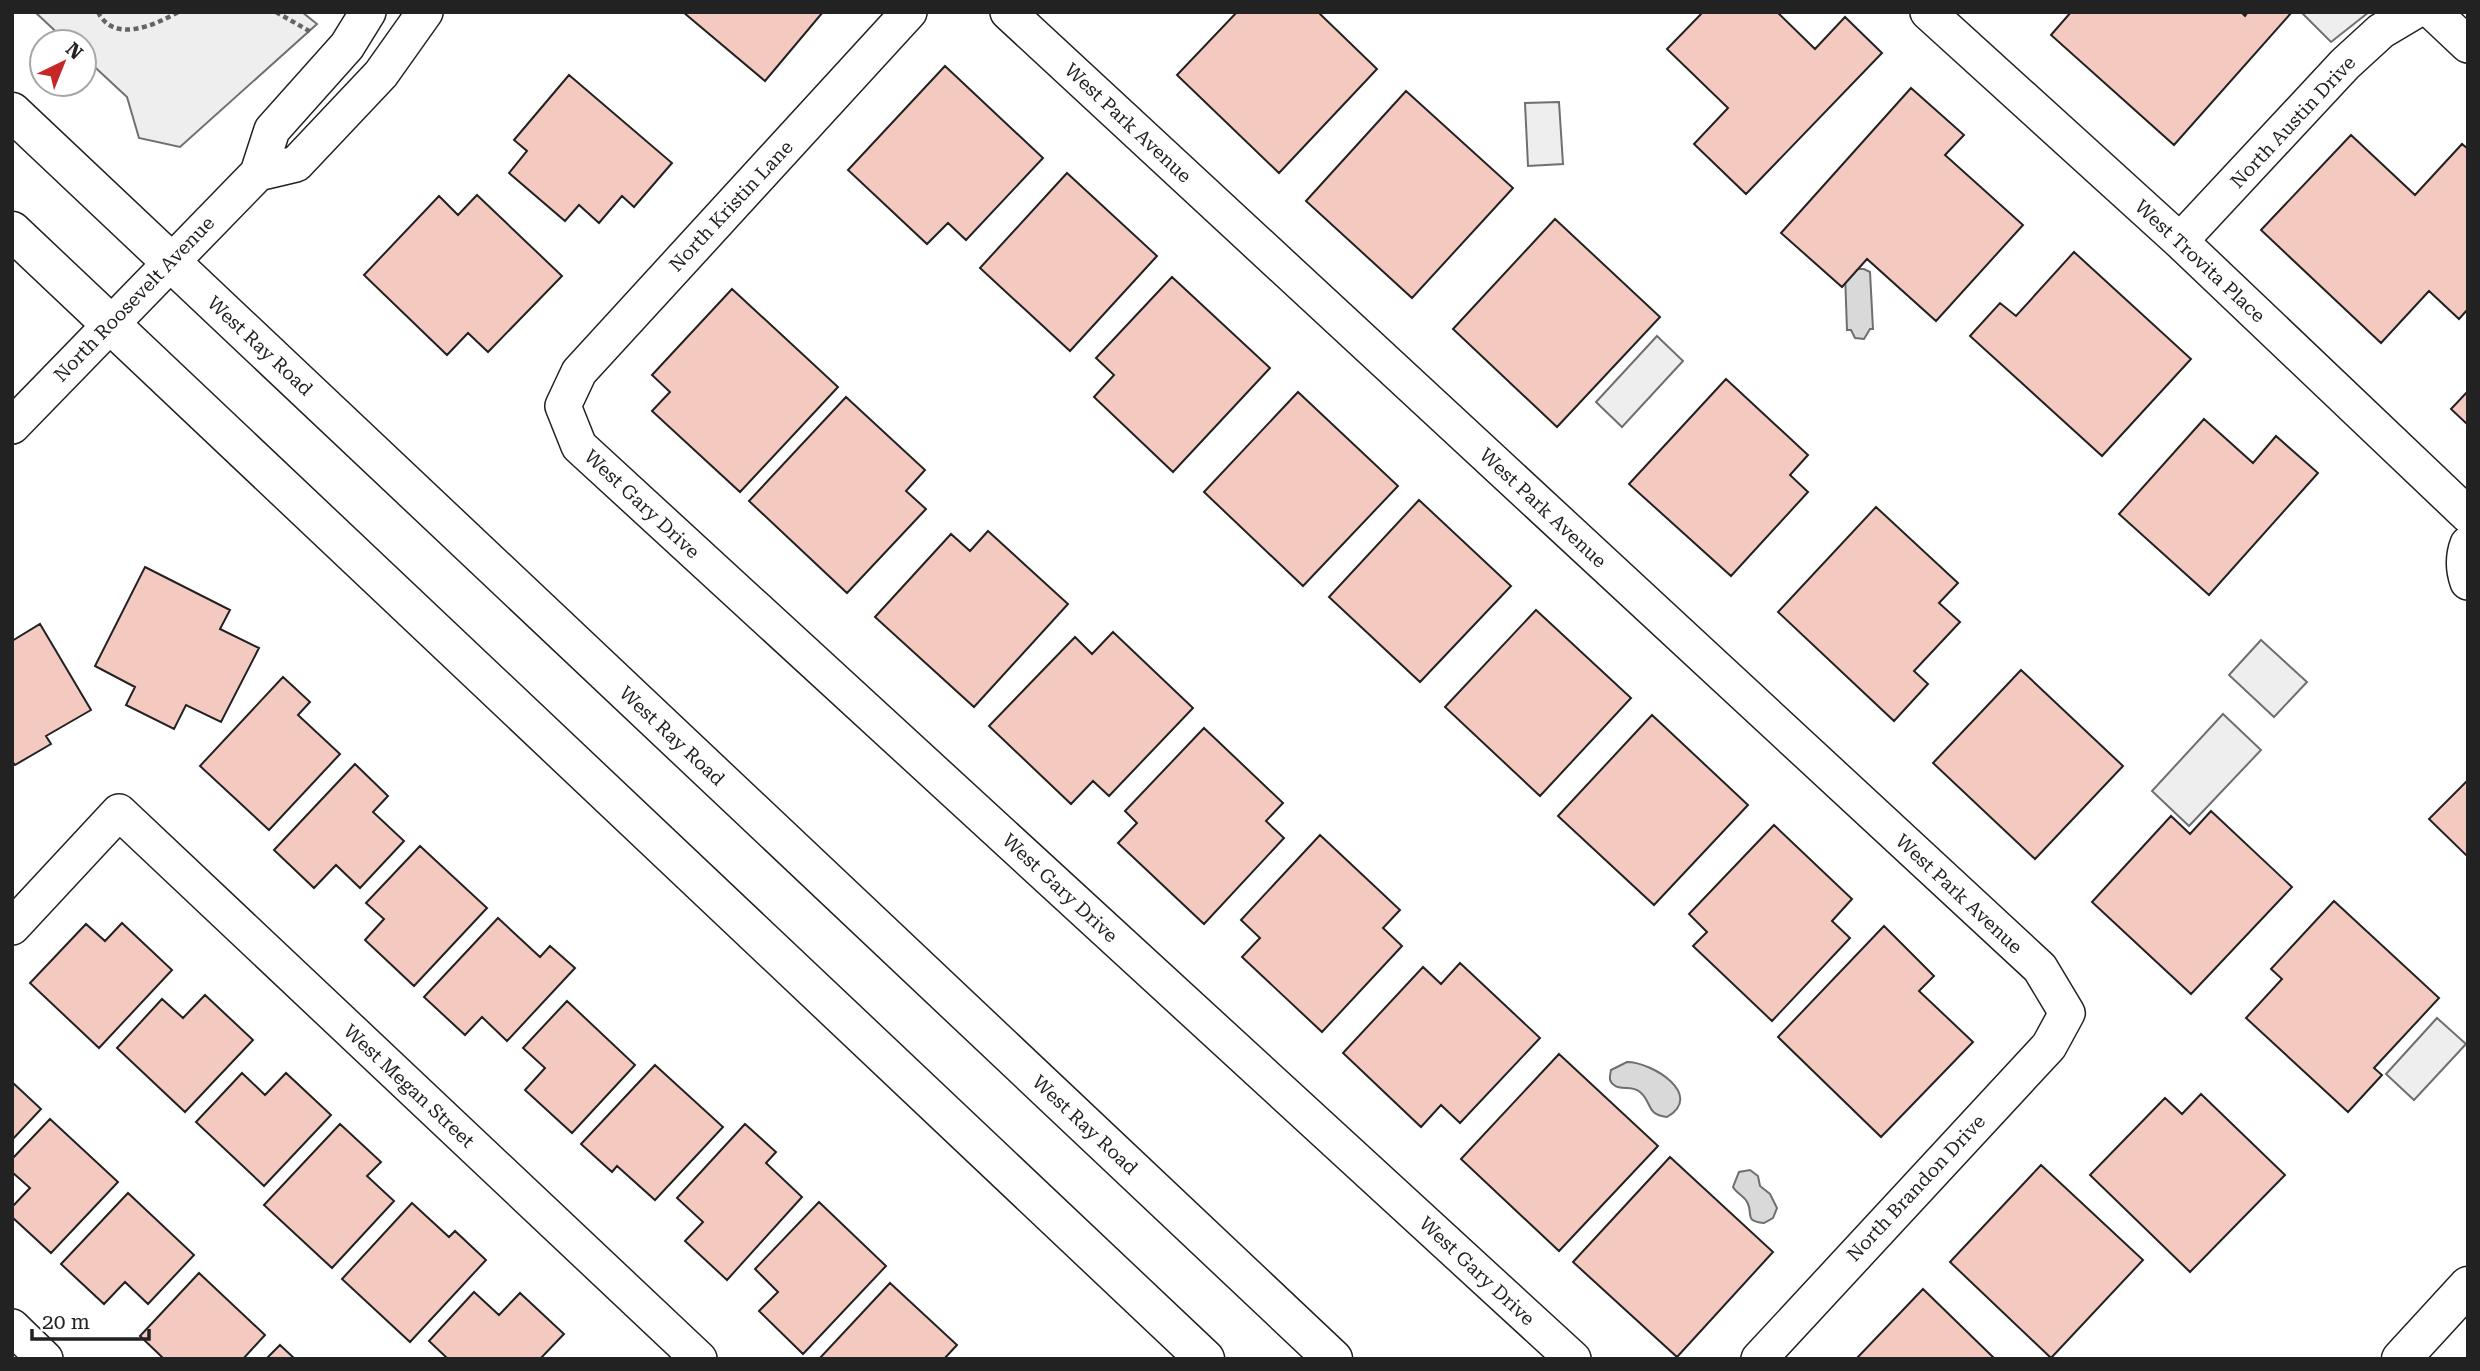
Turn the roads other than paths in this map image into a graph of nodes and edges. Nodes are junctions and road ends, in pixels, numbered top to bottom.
1 (368, 12) edge
2 (425, 12) edge
3 (909, 12) edge
4 (1008, 12) edge
5 (1928, 12) edge
6 (2413, 12) edge
7 (2433, 12) edge
8 (2468, 45) edge
9 (12, 112) edge
10 (258, 173) junction
11 (12, 231) edge
12 (2180, 241) junction
13 (170, 261) junction
14 (109, 324) junction
15 (563, 406) joint
16 (12, 426) edge
17 (2468, 515) edge
18 (2468, 544) edge
19 (2468, 582) edge
20 (12, 927) edge
21 (2067, 1013) joint
22 (2468, 1286) edge
23 (12, 1327) edge
24 (45, 1359) edge
25 (699, 1359) edge
26 (1205, 1359) edge
27 (1333, 1359) edge
28 (1573, 1359) edge
29 (1759, 1359) edge
30 (2401, 1359) edge

1 - 10 street, North Roosevelt Avenue
2 - 10 street
3 - 15 street, North Kristin Lane
4 - 21 street, West Park Avenue
5 - 12 street, West Trovita Place
6 - 12 street, North Austin Drive
7 - 8 street
9 - 13 main road, West Ray Road
10 - 13 street, North Roosevelt Avenue
11 - 14 main road
12 - 17 street, West Trovita Place
13 - 14 street, North Roosevelt Avenue
13 - 27 main road, West Ray Road
14 - 16 street, North Roosevelt Avenue
14 - 26 main road
15 - 28 street, West Gary Drive
18 - 19 street
20 - 25 street, West Megan Street
21 - 29 street, North Brandon Drive
22 - 30 main road
23 - 24 street

